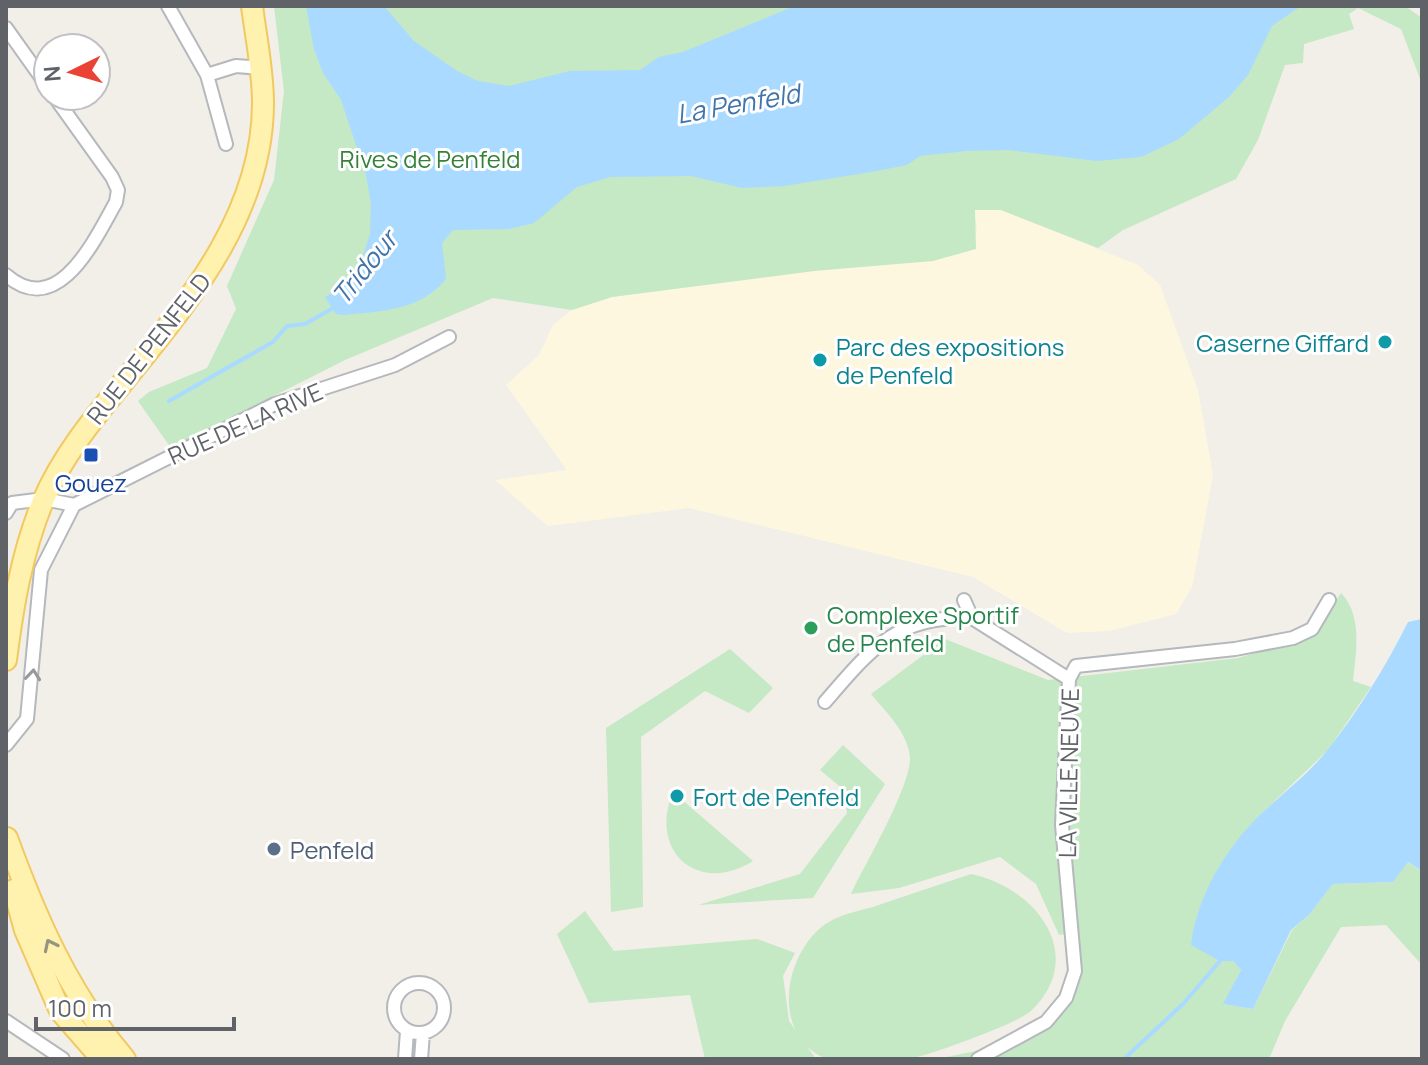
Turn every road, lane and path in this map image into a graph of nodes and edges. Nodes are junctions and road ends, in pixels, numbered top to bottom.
1 (168, 6) edge
2 (252, 6) edge
3 (6, 28) edge
4 (32, 65) edge
5 (261, 68) junction
6 (207, 75) junction
7 (65, 112) edge
8 (226, 144) dead end
9 (6, 275) edge
10 (449, 337) dead end
11 (44, 499) junction
12 (74, 505) junction
13 (9, 508) edge
14 (964, 600) dead end
15 (1329, 600) dead end
16 (972, 618) junction
17 (6, 660) edge
18 (1069, 679) junction
19 (825, 702) dead end
20 (6, 745) edge
21 (6, 836) edge
22 (6, 1021) edge
23 (407, 1031) junction
24 (423, 1033) junction
25 (63, 1059) edge
26 (102, 1059) edge
27 (125, 1059) edge
28 (405, 1059) edge
29 (421, 1059) edge
30 (978, 1059) edge

1 - 6 street
2 - 5 main road, RUE DE PENFELD
3 - 4 street
5 - 6 street
5 - 11 main road, RUE DE PENFELD
6 - 8 street
7 - 9 street
10 - 12 street, RUE DE LA RIVE
11 - 12 street
11 - 13 street
11 - 17 main road, RUE DE PENFELD
20 -> 12 street
14 - 16 street
15 - 18 street, LA VILLE NEUVE
16 - 18 street
16 - 19 street
18 - 30 street, LA VILLE NEUVE
21 - 26 main road
27 -> 21 main road
22 - 25 street
23 - 24 street
23 - 24 street
23 - 28 street
24 - 29 street

